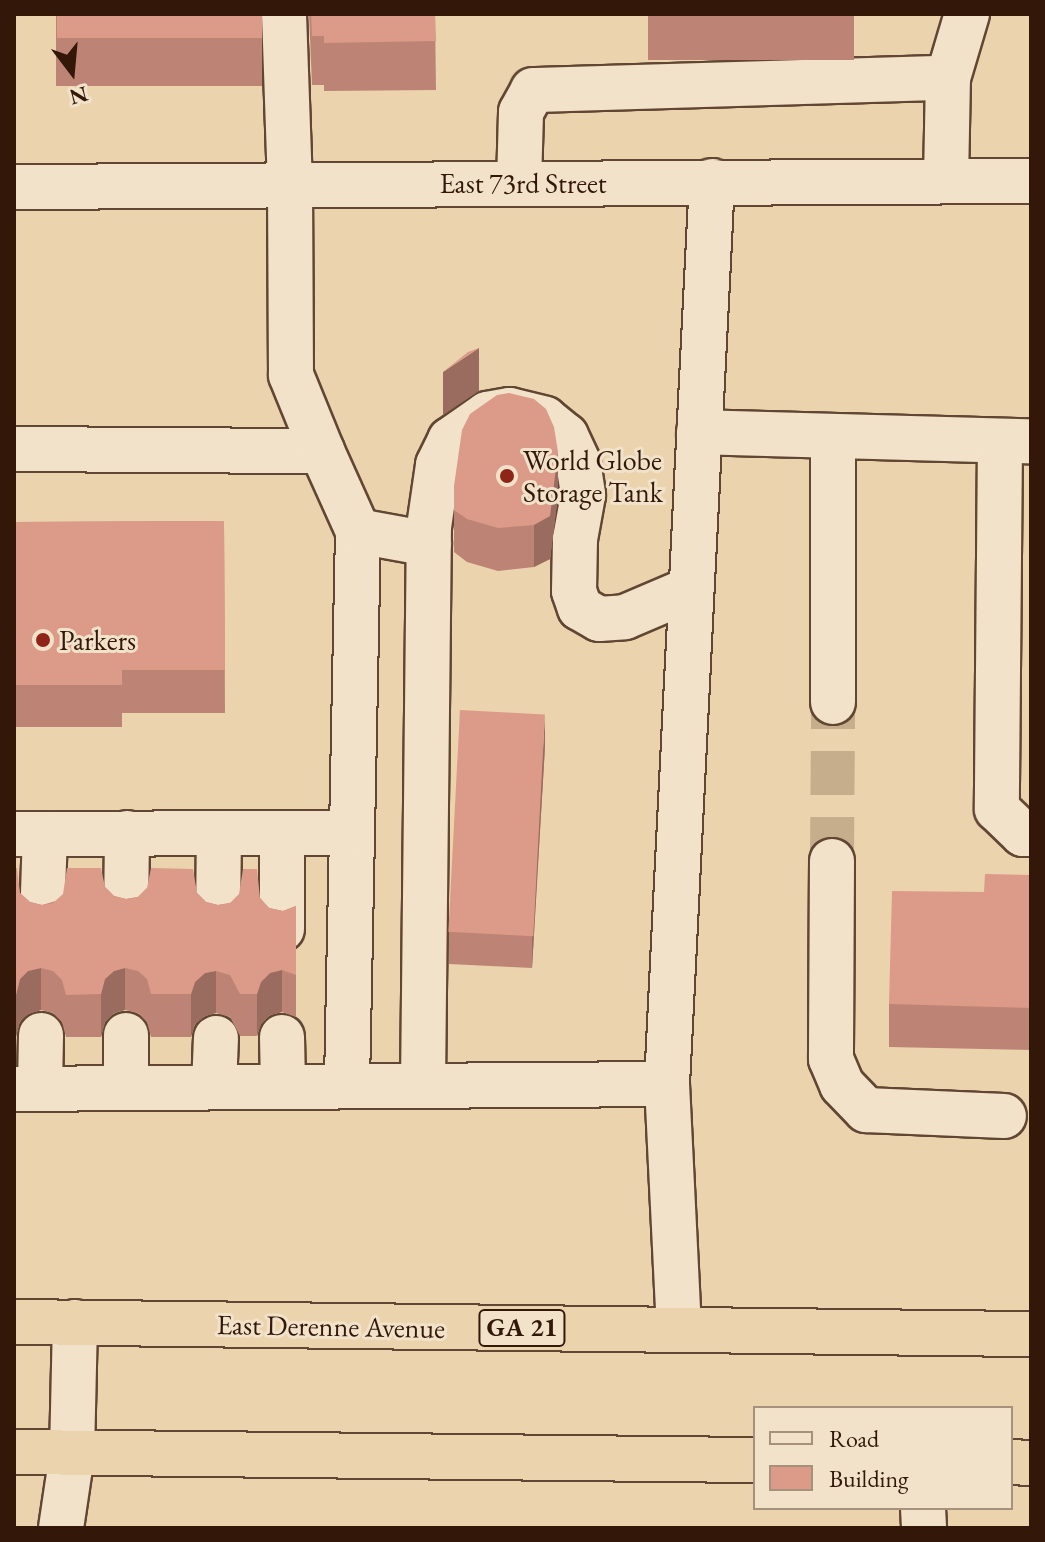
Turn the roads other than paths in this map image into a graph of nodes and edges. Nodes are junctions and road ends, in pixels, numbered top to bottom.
1 (284, 14) edge
2 (967, 14) edge
3 (948, 78) junction
4 (712, 181) junction
5 (946, 181) junction
6 (1031, 181) edge
7 (519, 184) junction
8 (290, 185) junction
9 (14, 187) edge
10 (699, 432) junction
11 (833, 436) junction
12 (1016, 442) edge
13 (14, 449) edge
14 (322, 451) junction
15 (358, 531) junction
16 (429, 544) junction
17 (691, 589) junction
18 (833, 702) tunnel mouth
19 (127, 833) junction
20 (219, 833) junction
21 (282, 833) junction
22 (351, 833) junction
23 (29, 834) edge
24 (1031, 834) edge
25 (832, 861) tunnel mouth
26 (126, 917) edge
27 (42, 923) edge
28 (218, 923) edge
29 (282, 929) edge
30 (41, 1035) dead end
31 (126, 1035) dead end
32 (282, 1037) dead end
33 (216, 1038) dead end
34 (667, 1084) junction
35 (283, 1086) junction
36 (347, 1086) junction
37 (423, 1086) junction
38 (214, 1087) junction
39 (27, 1088) edge
40 (126, 1088) junction
41 (1004, 1116) dead end
42 (14, 1322) edge
43 (75, 1322) junction
44 (679, 1330) junction
45 (1031, 1334) edge
46 (14, 1452) edge
47 (72, 1454) junction
48 (753, 1460) edge
49 (61, 1528) edge

1 - 8 street
2 - 3 street
3 - 5 street
3 - 7 street
4 - 5 street, East 73rd Street
4 - 7 street, East 73rd Street
4 - 10 street
5 - 6 street, East 73rd Street
7 - 8 street, East 73rd Street
8 - 9 street, East 73rd Street
8 - 14 street
10 - 11 street
10 - 17 street
11 - 12 street
11 - 18 street
12 - 24 street
13 - 14 street
14 - 15 street
15 - 16 street
15 - 22 street
16 - 17 street
16 - 37 street
17 - 34 street
19 - 20 street
19 - 23 street
19 - 26 street
20 - 21 street
20 - 28 street
21 - 22 street
21 - 29 street
22 - 36 street
23 - 27 street
25 - 41 street
30 - 39 street
31 - 40 street
32 - 35 street
33 - 38 street
34 - 37 street
34 - 44 street
35 - 36 street
35 - 38 street
36 - 37 street
38 - 40 street
39 - 40 street
42 - 43 highway, East Derenne Avenue / GA 21
43 - 44 highway, East Derenne Avenue / GA 21
43 - 47 street
44 - 45 highway, East Derenne Avenue / GA 21
46 - 47 highway
47 - 48 highway
47 - 49 street

